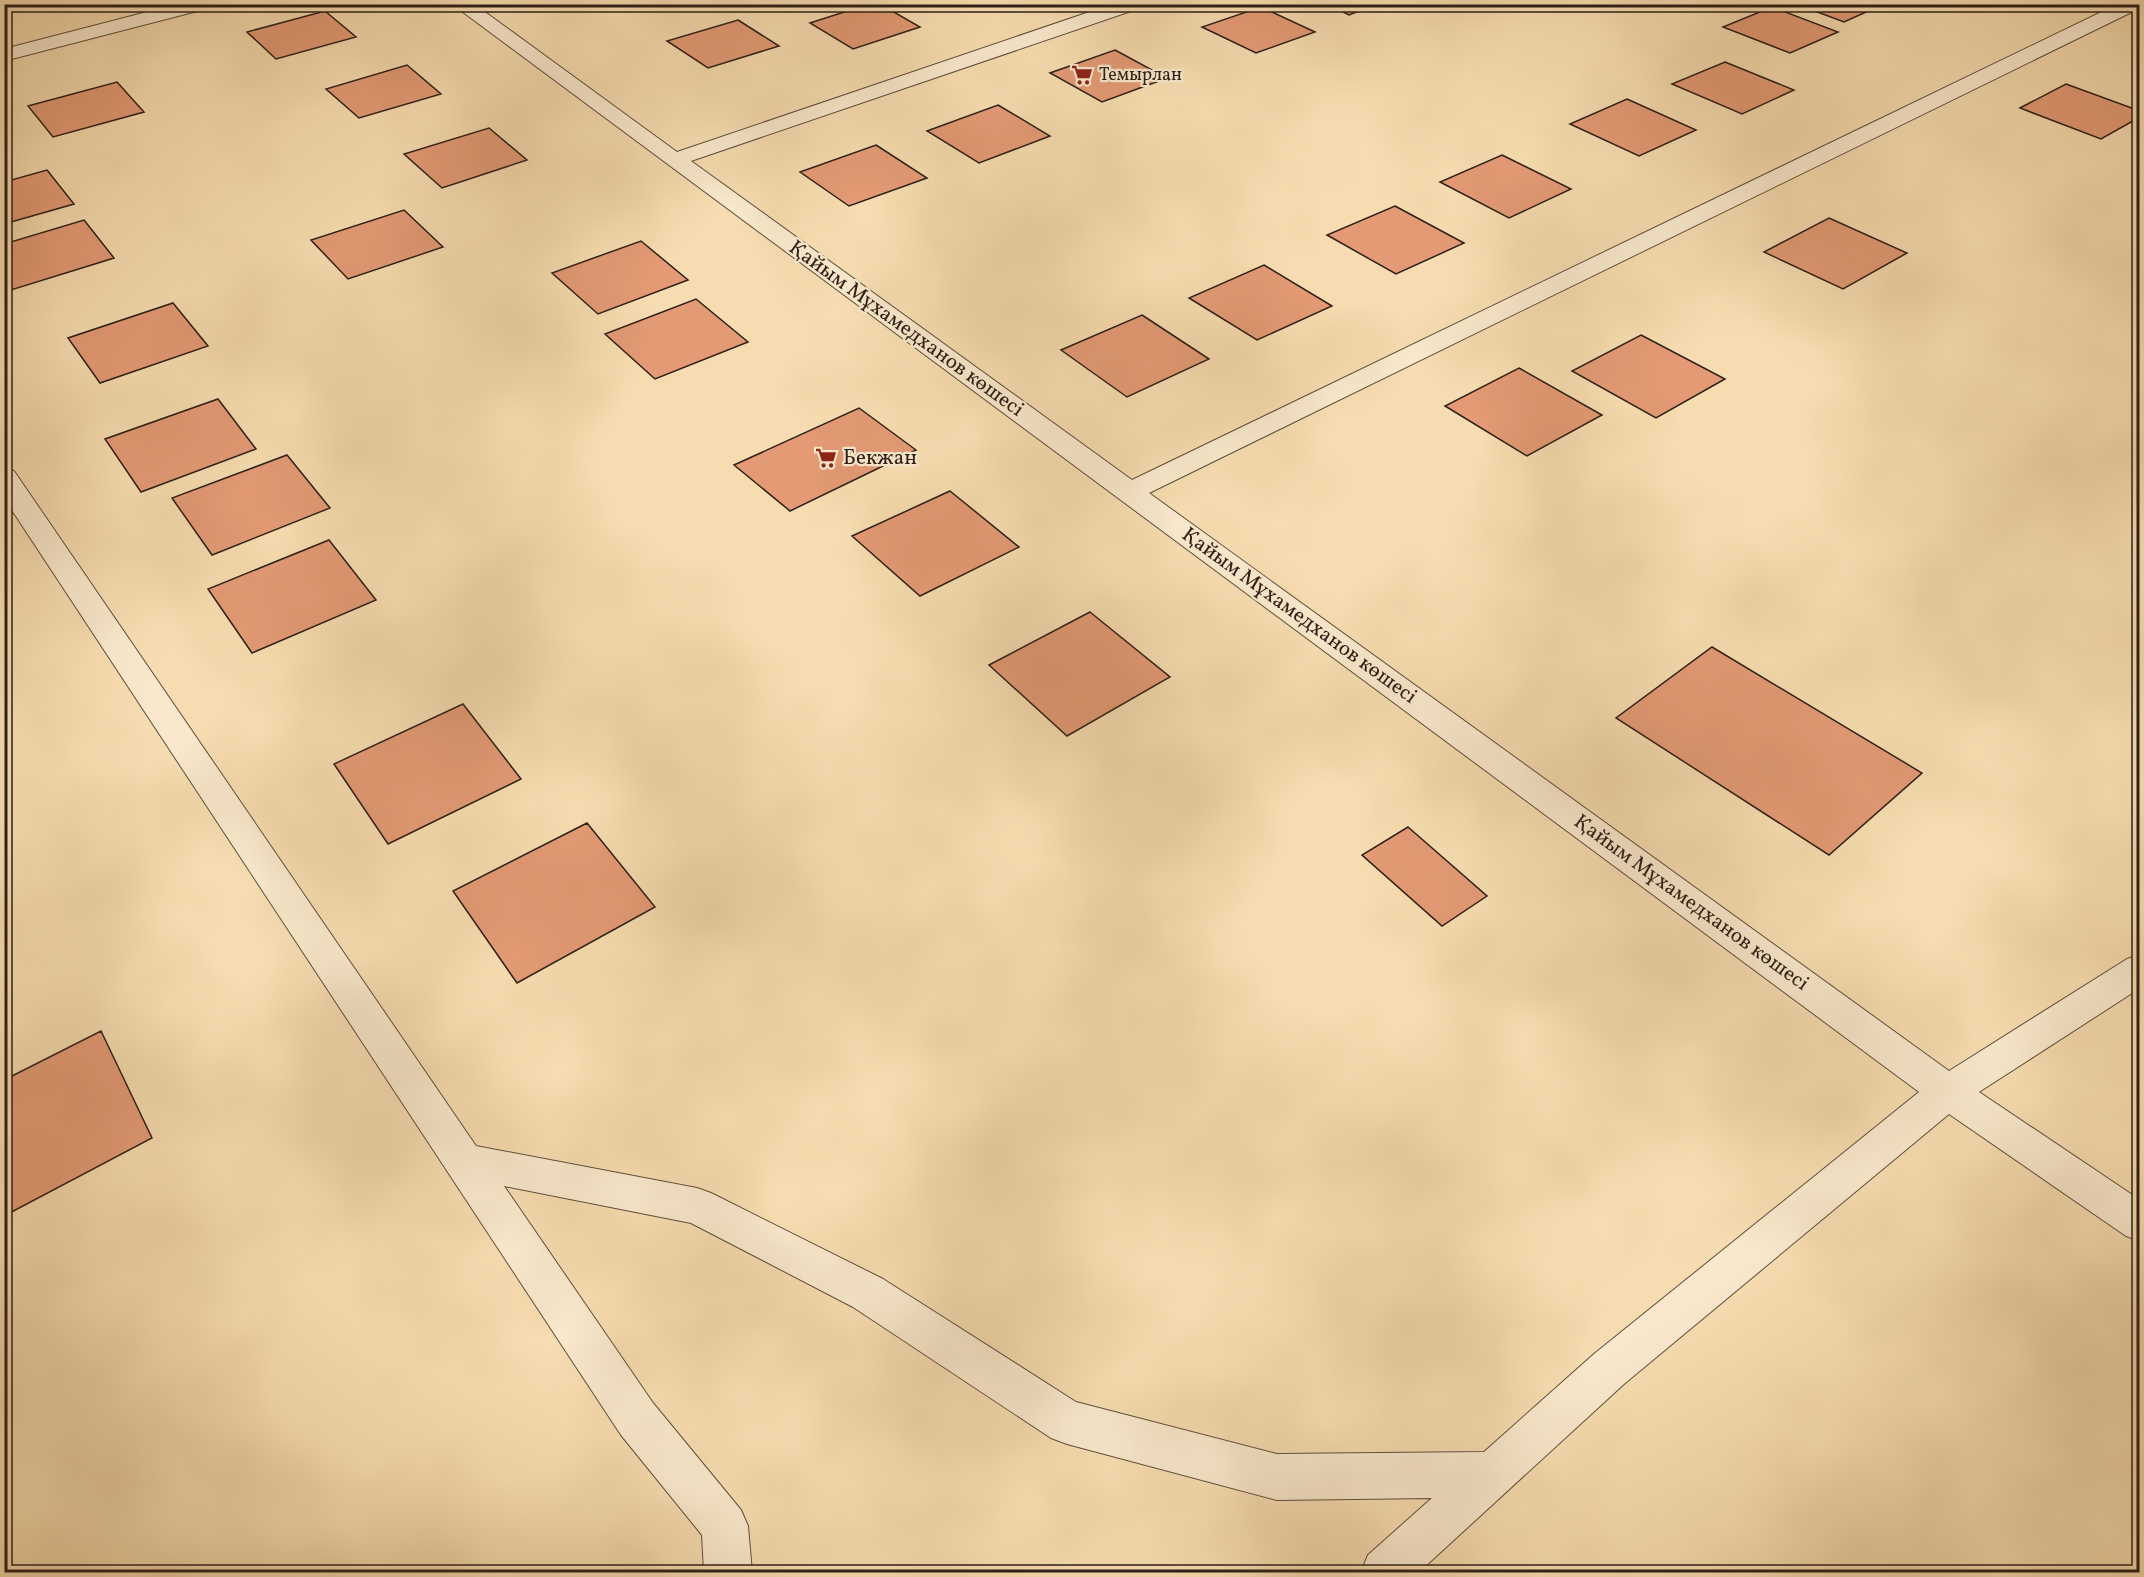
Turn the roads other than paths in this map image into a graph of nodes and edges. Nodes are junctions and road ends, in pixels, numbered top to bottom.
1 (202, 4) edge
2 (461, 4) edge
3 (1133, 4) edge
4 (2133, 4) edge
5 (4, 55) edge
6 (674, 160) junction
7 (4, 477) edge
8 (1129, 492) junction
9 (2139, 969) edge
10 (1948, 1092) junction
11 (464, 1161) junction
12 (2139, 1223) edge
13 (1493, 1475) junction
14 (728, 1572) edge
15 (1385, 1572) edge

1 - 5 street
2 - 6 street, Қайым Мұхамедханов көшесі
3 - 6 street
4 - 8 street
6 - 8 street, Қайым Мұхамедханов көшесі
7 - 11 street
8 - 10 street, Қайым Мұхамедханов көшесі
9 - 10 street
10 - 12 street, Қайым Мұхамедханов көшесі
10 - 13 street
11 - 13 street
11 - 14 street
13 - 15 street

